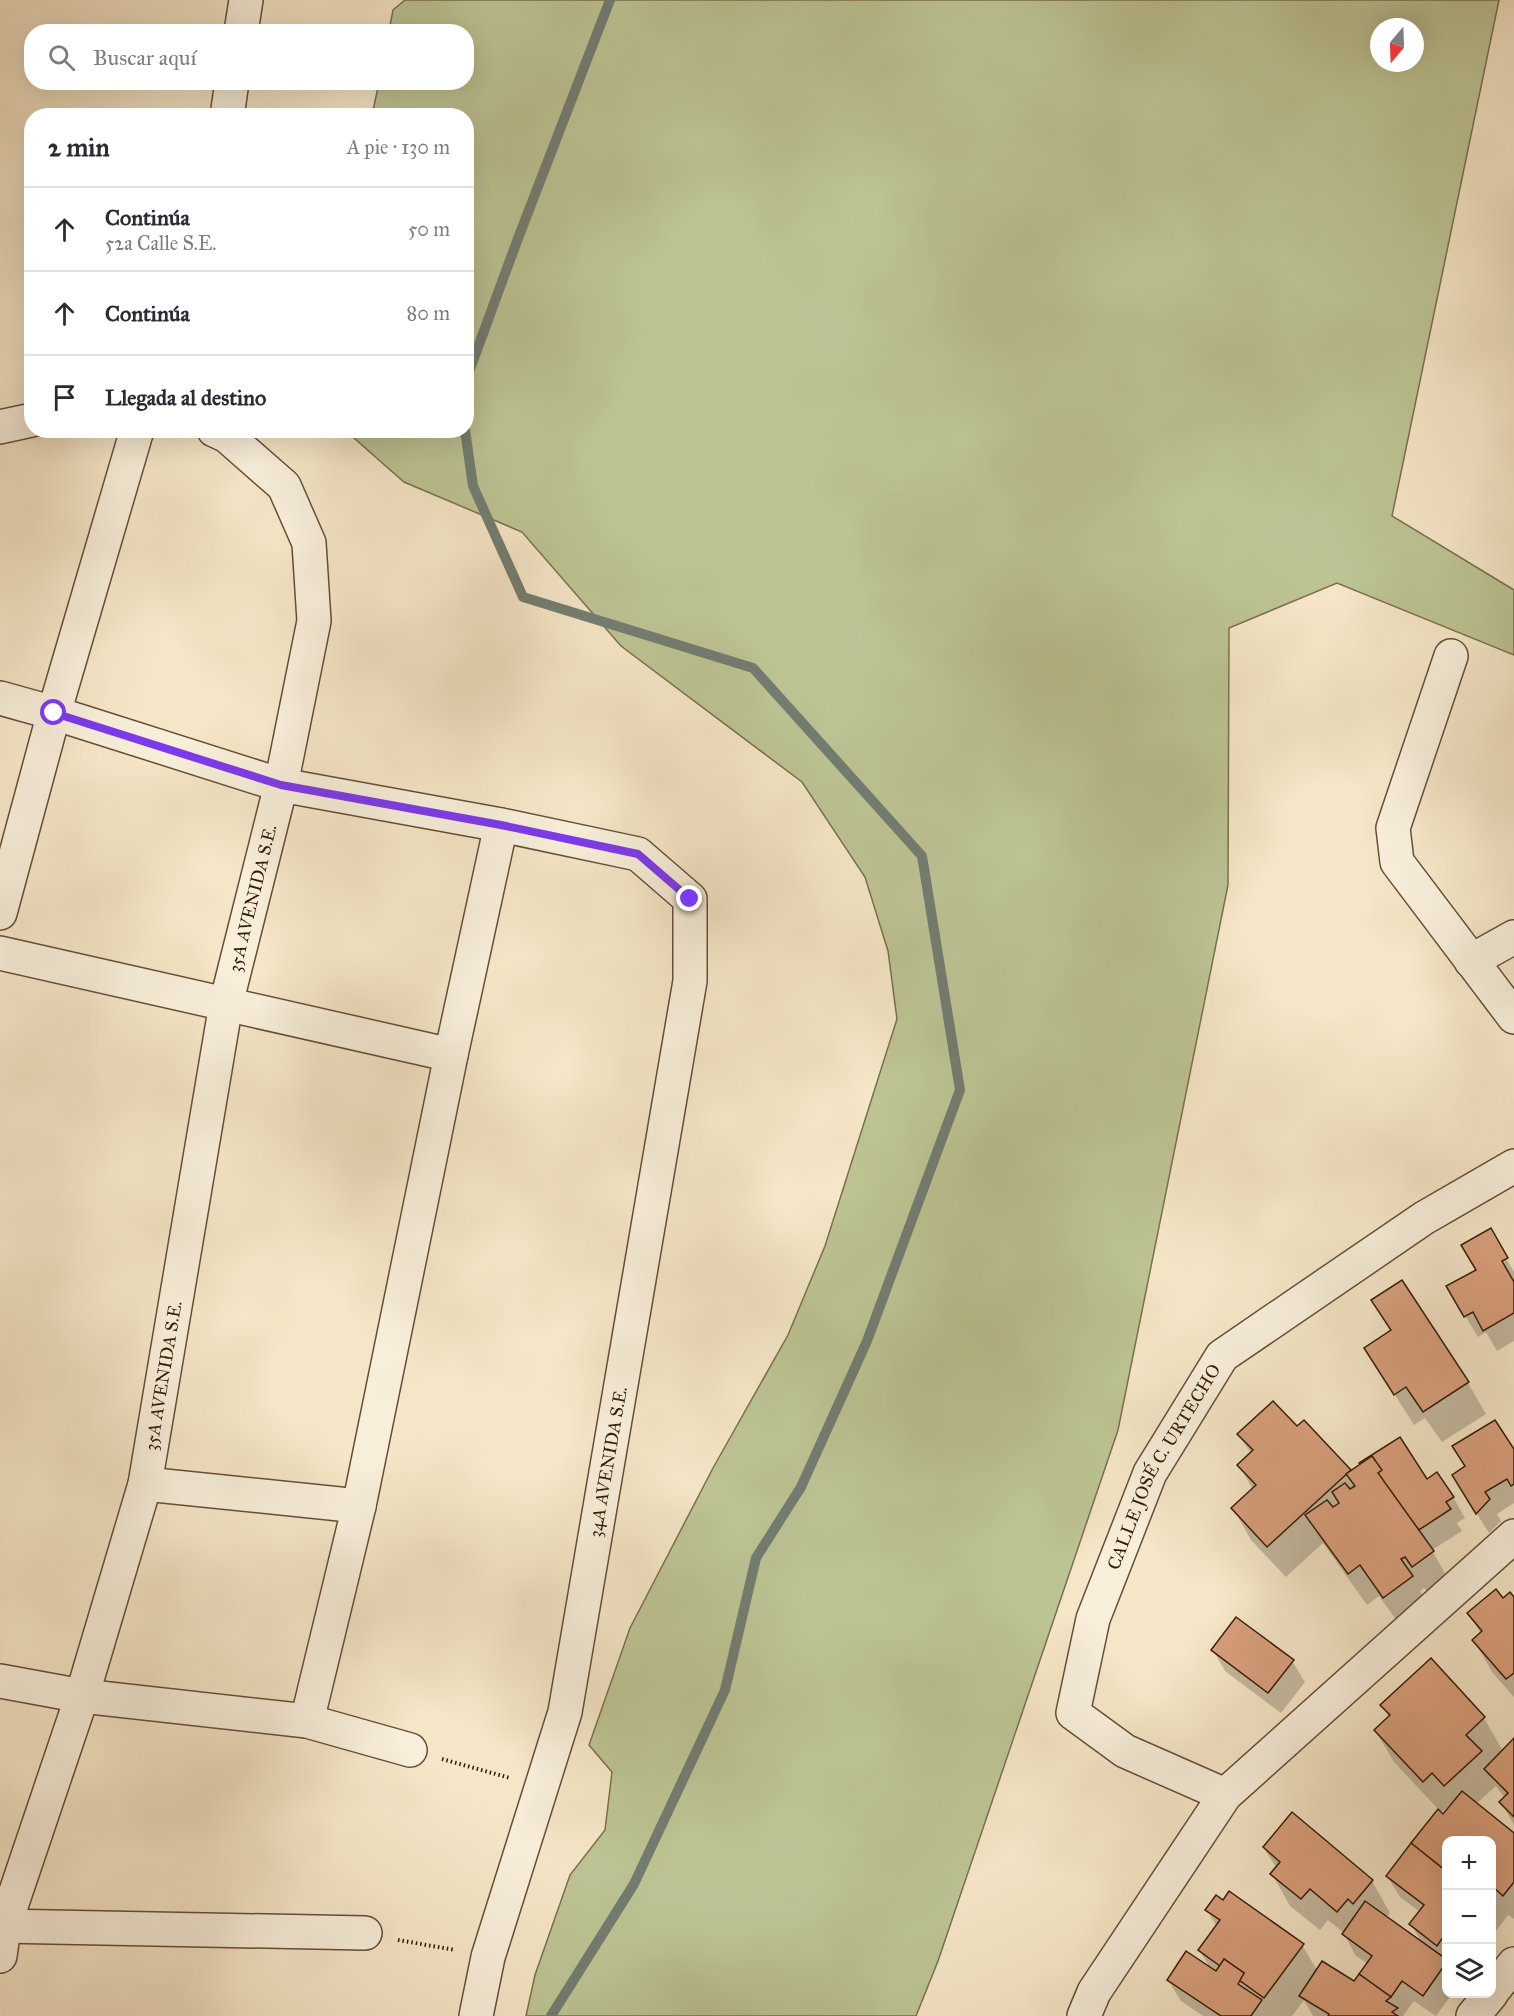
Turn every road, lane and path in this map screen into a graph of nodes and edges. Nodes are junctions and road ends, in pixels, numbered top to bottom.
1 (246, 0) edge
2 (242, 24) edge
3 (231, 90) edge
4 (228, 108) edge
5 (24, 422) edge
6 (0, 427) edge
7 (135, 438) edge
8 (229, 438) edge
9 (1451, 656) dead end
10 (0, 698) edge
11 (54, 713) junction
12 (281, 785) junction
13 (501, 825) junction
14 (0, 913) edge
15 (1514, 937) edge
16 (0, 953) edge
17 (1471, 961) junction
18 (226, 1004) junction
19 (1514, 1017) edge
20 (451, 1055) junction
21 (1514, 1166) edge
22 (145, 1484) junction
23 (358, 1506) junction
24 (1514, 1536) edge
25 (0, 1681) edge
26 (82, 1696) junction
27 (307, 1722) junction
28 (410, 1750) joint
29 (542, 1786) junction
30 (1225, 1795) junction
31 (365, 1934) joint
32 (1, 1936) edge
33 (488, 1957) junction
34 (1514, 1964) edge
35 (1496, 1987) edge
36 (1487, 1998) edge
37 (476, 2016) edge
38 (1084, 2016) edge
39 (1473, 2016) edge

1 - 2 street
3 - 4 street
5 - 6 street
7 - 11 street
8 - 12 street, 35A AVENIDA S.E.
9 - 17 street
10 - 11 street
11 - 12 street
11 - 14 street
12 - 13 street
12 - 18 street, 35A AVENIDA S.E.
13 - 20 street
13 - 29 street, 34A AVENIDA S.E.
15 - 17 street
16 - 18 street
17 - 19 street
18 - 20 street
18 - 22 street, 35A AVENIDA S.E.
20 - 23 street
21 - 30 street, CALLE JOSÉ C. URTECHO
22 - 23 street
22 - 26 street, 35A AVENIDA S.E.
23 - 27 street
24 - 30 street
25 - 26 street
26 - 27 street
26 - 32 street, 35A AVENIDA S.E.
27 - 28 street
28 - 29 path
29 - 33 street, 34A AVENIDA S.E.
30 - 38 street
31 - 32 street
31 - 33 path
33 - 37 street, 34A AVENIDA S.E.
34 - 35 street
36 - 39 street

